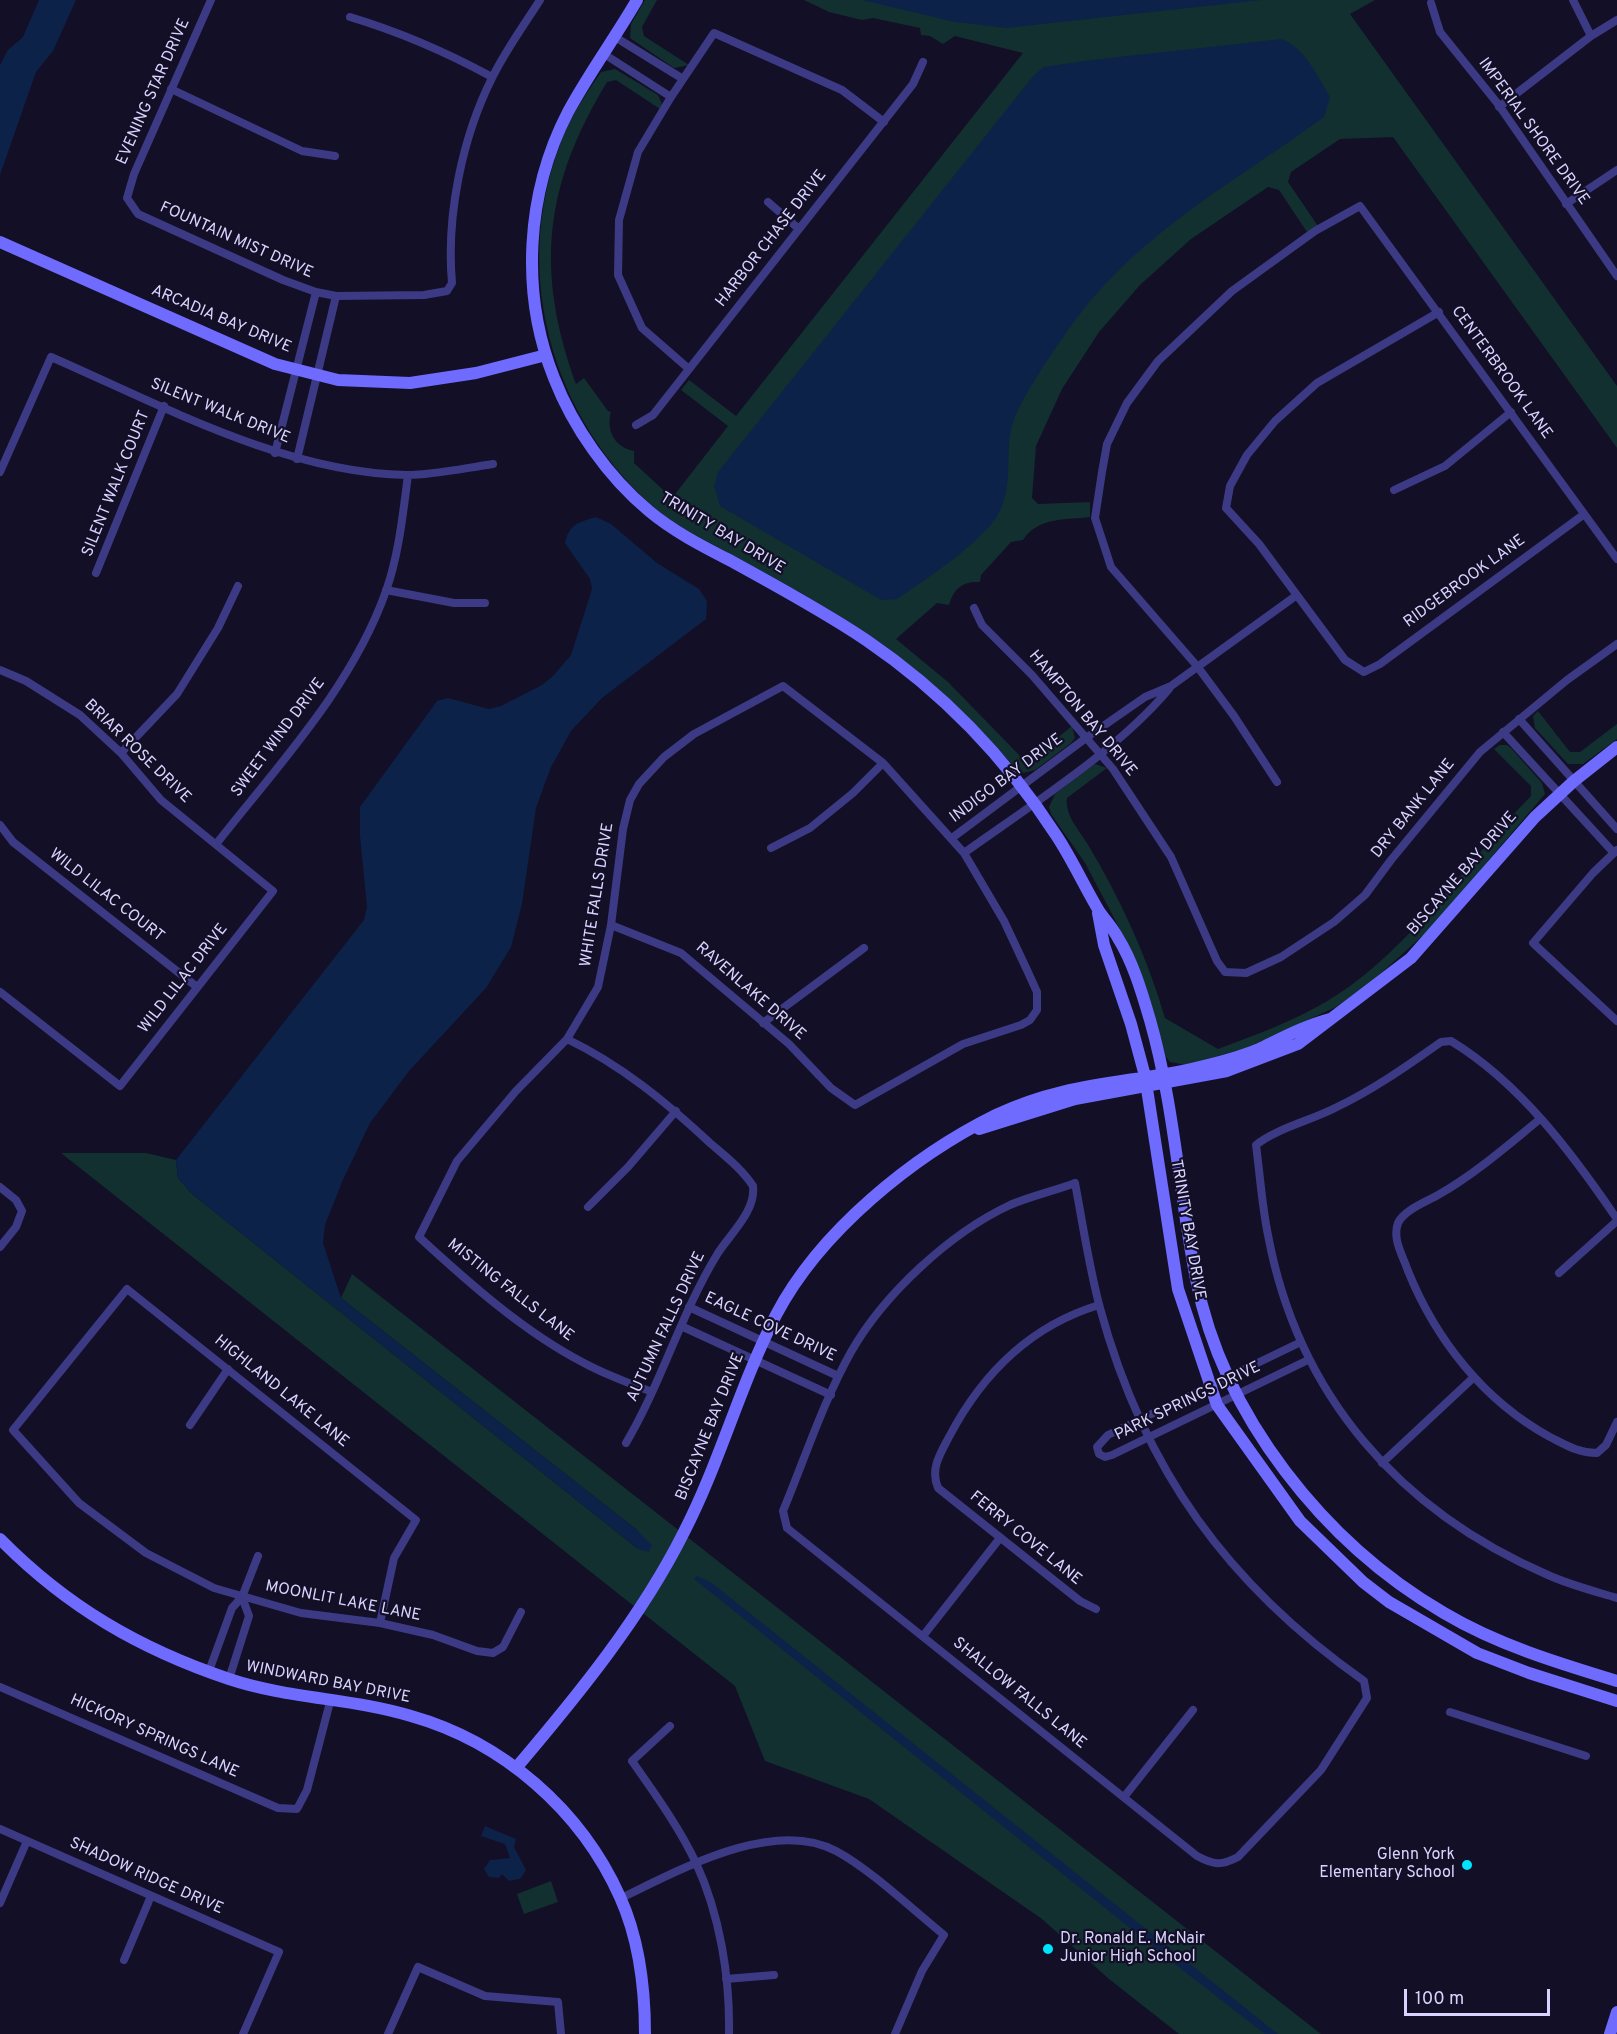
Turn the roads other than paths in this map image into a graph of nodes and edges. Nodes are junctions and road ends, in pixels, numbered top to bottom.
1 (211, 0) edge
2 (540, 0) edge
3 (637, 0) edge
4 (1573, 0) edge
5 (1431, 3) dead end
6 (350, 17) dead end
7 (1617, 20) edge
8 (1591, 36) junction
9 (615, 37) junction
10 (604, 54) junction
11 (923, 62) dead end
12 (492, 77) junction
13 (683, 79) junction
14 (171, 89) junction
15 (670, 97) junction
16 (1499, 107) junction
17 (884, 122) junction
18 (335, 156) dead end
19 (1617, 170) edge
20 (128, 198) joint
21 (768, 202) dead end
22 (1566, 204) junction
23 (800, 229) junction
24 (0, 242) edge
25 (1617, 276) edge
26 (316, 292) junction
27 (336, 296) junction
28 (1439, 312) junction
29 (546, 356) junction
30 (297, 369) junction
31 (689, 369) junction
32 (318, 375) junction
33 (165, 406) junction
34 (1511, 412) junction
35 (636, 425) dead end
36 (275, 453) junction
37 (297, 459) junction
38 (493, 464) dead end
39 (0, 472) edge
40 (408, 475) junction
41 (1394, 490) dead end
42 (1583, 515) junction
43 (1617, 559) edge
44 (96, 573) dead end
45 (238, 586) dead end
46 (386, 591) junction
47 (1297, 595) junction
48 (485, 603) dead end
49 (974, 608) dead end
50 (1617, 644) edge
51 (1197, 666) junction
52 (0, 669) edge
53 (1171, 686) junction
54 (1519, 719) junction
55 (1503, 732) junction
56 (1086, 738) junction
57 (1617, 747) edge
58 (121, 753) junction
59 (1099, 753) junction
60 (883, 763) junction
61 (1574, 781) junction
62 (1277, 782) dead end
63 (1022, 787) junction
64 (1560, 793) junction
65 (1034, 803) junction
66 (0, 825) edge
67 (1617, 829) edge
68 (952, 838) junction
69 (217, 843) junction
70 (771, 848) dead end
71 (1616, 852) edge
72 (964, 853) junction
73 (273, 891) joint
74 (1098, 909) junction
75 (611, 925) junction
76 (864, 948) dead end
77 (1226, 972) joint
78 (197, 987) junction
79 (0, 992) edge
80 (1617, 1021) edge
81 (763, 1023) junction
82 (567, 1039) junction
83 (1164, 1078) junction
84 (1145, 1081) junction
85 (675, 1111) junction
86 (1540, 1119) junction
87 (0, 1187) edge
88 (588, 1207) dead end
89 (1617, 1220) edge
90 (420, 1237) joint
91 (0, 1247) edge
92 (1559, 1273) dead end
93 (1099, 1305) junction
94 (689, 1307) junction
95 (681, 1326) junction
96 (763, 1341) junction
97 (1301, 1342) junction
98 (755, 1360) junction
99 (1308, 1360) junction
100 (228, 1369) junction
101 (838, 1376) junction
102 (1230, 1378) junction
103 (1473, 1378) junction
104 (1211, 1387) junction
105 (652, 1392) junction
106 (831, 1395) junction
107 (1236, 1395) junction
108 (1217, 1405) junction
109 (1140, 1420) junction
110 (1617, 1422) edge
111 (190, 1425) dead end
112 (13, 1430) joint
113 (1147, 1439) junction
114 (626, 1443) dead end
115 (1382, 1463) junction
116 (1000, 1538) junction
117 (0, 1539) edge
118 (258, 1556) dead end
119 (242, 1597) junction
120 (1617, 1598) edge
121 (1096, 1609) dead end
122 (521, 1612) dead end
123 (380, 1623) junction
124 (923, 1636) junction
125 (209, 1671) junction
126 (229, 1679) junction
127 (1617, 1681) edge
128 (0, 1687) edge
129 (1617, 1701) edge
130 (330, 1702) junction
131 (1193, 1710) dead end
132 (1450, 1712) dead end
133 (670, 1726) dead end
134 (1586, 1756) dead end
135 (516, 1768) junction
136 (1124, 1797) junction
137 (0, 1829) edge
138 (27, 1841) junction
139 (696, 1863) junction
140 (151, 1896) junction
141 (621, 1898) junction
142 (0, 1903) edge
143 (124, 1960) dead end
144 (774, 1975) dead end
145 (726, 1978) junction
146 (1617, 2012) edge
147 (243, 2034) edge
148 (388, 2034) edge
149 (561, 2034) edge
150 (645, 2034) edge
151 (729, 2034) edge
152 (895, 2034) edge
153 (1610, 2034) edge

1 - 14 street, EVENING STAR DRIVE
2 - 12 street
3 - 9 street, TRINITY BAY DRIVE
4 - 8 street
5 - 16 street, IMPERIAL SHORE DRIVE
6 - 12 street
7 - 8 street
8 - 16 street
9 - 10 street, TRINITY BAY DRIVE
9 - 13 street
10 - 15 street
10 - 29 street, TRINITY BAY DRIVE
11 - 17 street, HARBOR CHASE DRIVE
12 - 27 street, FOUNTAIN MIST DRIVE
13 - 15 street
13 - 17 street
14 - 18 street
14 - 20 street, EVENING STAR DRIVE
15 - 31 street
16 - 22 street, IMPERIAL SHORE DRIVE
17 - 23 street, HARBOR CHASE DRIVE
19 - 22 street
20 - 26 street, FOUNTAIN MIST DRIVE
21 - 23 street
22 - 25 street, IMPERIAL SHORE DRIVE
23 - 31 street, HARBOR CHASE DRIVE
24 - 30 street, ARCADIA BAY DRIVE
26 - 27 street, FOUNTAIN MIST DRIVE
26 - 30 street
27 - 32 street
28 - 34 street, CENTERBROOK LANE
28 - 47 street
28 - 51 street, CENTERBROOK LANE
29 - 32 street, ARCADIA BAY DRIVE
29 - 63 street, TRINITY BAY DRIVE
30 - 32 street, ARCADIA BAY DRIVE
30 - 36 street
31 - 35 street, HARBOR CHASE DRIVE
32 - 37 street
33 - 36 street, SILENT WALK DRIVE
33 - 39 street, SILENT WALK DRIVE
33 - 44 street, SILENT WALK COURT
34 - 41 street
34 - 42 street, CENTERBROOK LANE
36 - 37 street, SILENT WALK DRIVE
37 - 40 street, SILENT WALK DRIVE
38 - 40 street, SILENT WALK DRIVE
40 - 46 street, SWEET WIND DRIVE
42 - 43 street, CENTERBROOK LANE
42 - 47 street, RIDGEBROOK LANE
45 - 58 street
46 - 48 street
46 - 69 street, SWEET WIND DRIVE
47 - 51 street, INDIGO BAY DRIVE
49 - 56 street, HAMPTON BAY DRIVE
50 - 54 street, DRY BANK LANE
51 - 53 street, INDIGO BAY DRIVE
51 - 62 street
52 - 58 street, BRIAR ROSE DRIVE
53 - 56 street, INDIGO BAY DRIVE
53 - 59 street, INDIGO BAY DRIVE
54 - 55 street, DRY BANK LANE
54 - 61 street
55 - 64 street
55 - 77 street, DRY BANK LANE
56 - 59 street, HAMPTON BAY DRIVE
56 - 63 street, INDIGO BAY DRIVE
57 - 61 street, BISCAYNE BAY DRIVE
58 - 69 street, BRIAR ROSE DRIVE
59 - 65 street, INDIGO BAY DRIVE
59 - 77 street, HAMPTON BAY DRIVE
60 - 68 street
60 - 70 street
60 - 75 street, WHITE FALLS DRIVE
61 - 64 street, BISCAYNE BAY DRIVE
61 - 67 street
63 - 65 street, TRINITY BAY DRIVE
63 - 68 street, INDIGO BAY DRIVE
64 - 71 street
64 - 83 street, BISCAYNE BAY DRIVE
65 - 72 street, INDIGO BAY DRIVE
65 - 74 street, TRINITY BAY DRIVE
66 - 78 street, WILD LILAC COURT
68 - 72 street
69 - 73 street, BRIAR ROSE DRIVE
71 - 80 street
72 - 81 street, RAVENLAKE DRIVE
73 - 78 street, WILD LILAC DRIVE
74 - 83 street, TRINITY BAY DRIVE
74 - 84 street, TRINITY BAY DRIVE
75 - 81 street, RAVENLAKE DRIVE
75 - 82 street, WHITE FALLS DRIVE
76 - 81 street
78 - 79 street, WILD LILAC DRIVE
82 - 85 street
82 - 90 street, WHITE FALLS DRIVE
83 - 84 street, BISCAYNE BAY DRIVE
83 - 102 street, TRINITY BAY DRIVE
84 - 96 street, BISCAYNE BAY DRIVE
84 - 104 street, TRINITY BAY DRIVE
85 - 88 street
85 - 94 street, AUTUMN FALLS DRIVE
86 - 89 street
86 - 97 street
86 - 103 street
87 - 91 street
89 - 92 street
90 - 105 street, MISTING FALLS LANE
93 - 101 street
93 - 109 street
93 - 116 street, FERRY COVE LANE
94 - 95 street, AUTUMN FALLS DRIVE
94 - 96 street, EAGLE COVE DRIVE
95 - 98 street
95 - 105 street, AUTUMN FALLS DRIVE
96 - 98 street, BISCAYNE BAY DRIVE
96 - 101 street, EAGLE COVE DRIVE
97 - 99 street
97 - 102 street, PARK SPRINGS DRIVE
98 - 106 street
98 - 135 street, BISCAYNE BAY DRIVE
99 - 107 street, PARK SPRINGS DRIVE
99 - 115 street
100 - 111 street
100 - 112 street, HIGHLAND LAKE LANE
100 - 123 street, HIGHLAND LAKE LANE
101 - 106 street
102 - 104 street, PARK SPRINGS DRIVE
102 - 107 street, TRINITY BAY DRIVE
103 - 110 street
103 - 115 street
104 - 108 street, TRINITY BAY DRIVE
104 - 109 street, PARK SPRINGS DRIVE
105 - 114 street, AUTUMN FALLS DRIVE
106 - 124 street, SHALLOW FALLS LANE
107 - 108 street, PARK SPRINGS DRIVE
107 - 127 street, TRINITY BAY DRIVE
108 - 113 street, PARK SPRINGS DRIVE
108 - 129 street, TRINITY BAY DRIVE
109 - 113 street
109 - 113 street, PARK SPRINGS DRIVE
112 - 119 street, MOONLIT LAKE LANE
113 - 136 street, SHALLOW FALLS LANE
115 - 120 street
116 - 121 street, FERRY COVE LANE
116 - 124 street
117 - 125 street, WINDWARD BAY DRIVE
118 - 119 street
119 - 123 street, MOONLIT LAKE LANE
119 - 125 street
119 - 126 street
122 - 123 street, MOONLIT LAKE LANE
124 - 136 street, SHALLOW FALLS LANE
125 - 126 street, WINDWARD BAY DRIVE
126 - 130 street, WINDWARD BAY DRIVE
128 - 130 street, HICKORY SPRINGS LANE
130 - 135 street, WINDWARD BAY DRIVE
131 - 136 street
132 - 134 street
133 - 139 street
135 - 141 street, WINDWARD BAY DRIVE
137 - 138 street, SHADOW RIDGE DRIVE
138 - 140 street, SHADOW RIDGE DRIVE
138 - 142 street
139 - 141 street
139 - 145 street
139 - 152 street
140 - 143 street
140 - 147 street, SHADOW RIDGE DRIVE
141 - 150 street, WINDWARD BAY DRIVE
144 - 145 street
145 - 151 street
146 - 153 street
148 - 149 street

